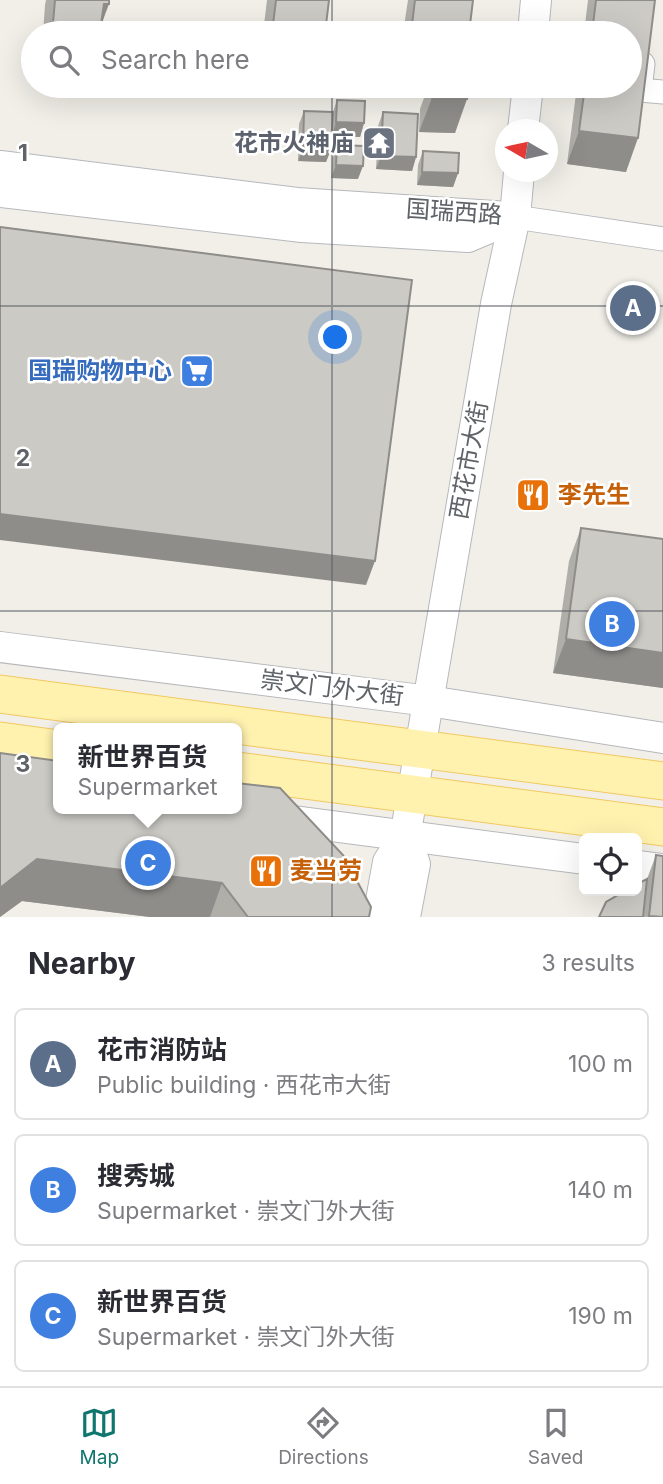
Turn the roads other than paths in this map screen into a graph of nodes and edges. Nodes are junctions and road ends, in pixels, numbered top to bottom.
1 (536, 0) edge
2 (534, 21) edge
3 (646, 39) edge
4 (642, 73) edge
5 (642, 90) edge
6 (663, 92) edge
7 (527, 98) edge
8 (524, 119) edge
9 (0, 166) edge
10 (518, 182) edge
11 (0, 191) edge
12 (515, 217) junction
13 (663, 239) edge
14 (0, 647) edge
15 (0, 694) edge
16 (429, 701) junction
17 (221, 723) edge
18 (242, 726) edge
19 (663, 738) edge
20 (0, 741) edge
21 (53, 748) edge
22 (420, 749) junction
23 (242, 772) edge
24 (663, 781) edge
25 (412, 793) junction
26 (238, 814) edge
27 (663, 827) edge
28 (405, 837) junction
29 (579, 858) edge
30 (642, 867) edge
31 (663, 869) edge
32 (378, 917) edge
33 (405, 917) edge

1 - 2 street
3 - 4 street
5 - 6 street
7 - 8 street
9 - 12 street, 国瑞西路
10 - 12 street, 西花市大街
11 - 12 street, 国瑞西路
12 - 13 street
12 - 16 street, 西花市大街
14 - 16 street, 崇文门外大街
15 - 17 main road, 崇文门外大街
16 - 19 street, 崇文门外大街
16 - 22 street, 西花市大街
18 - 22 main road, 崇文门外大街
20 - 21 main road
22 - 24 main road, 崇文门外大街
22 - 25 street, 西花市大街
23 - 25 main road
25 - 27 main road
25 - 28 street, 西花市大街
26 - 28 street
28 - 29 street
28 - 32 street
28 - 33 street
30 - 31 street

